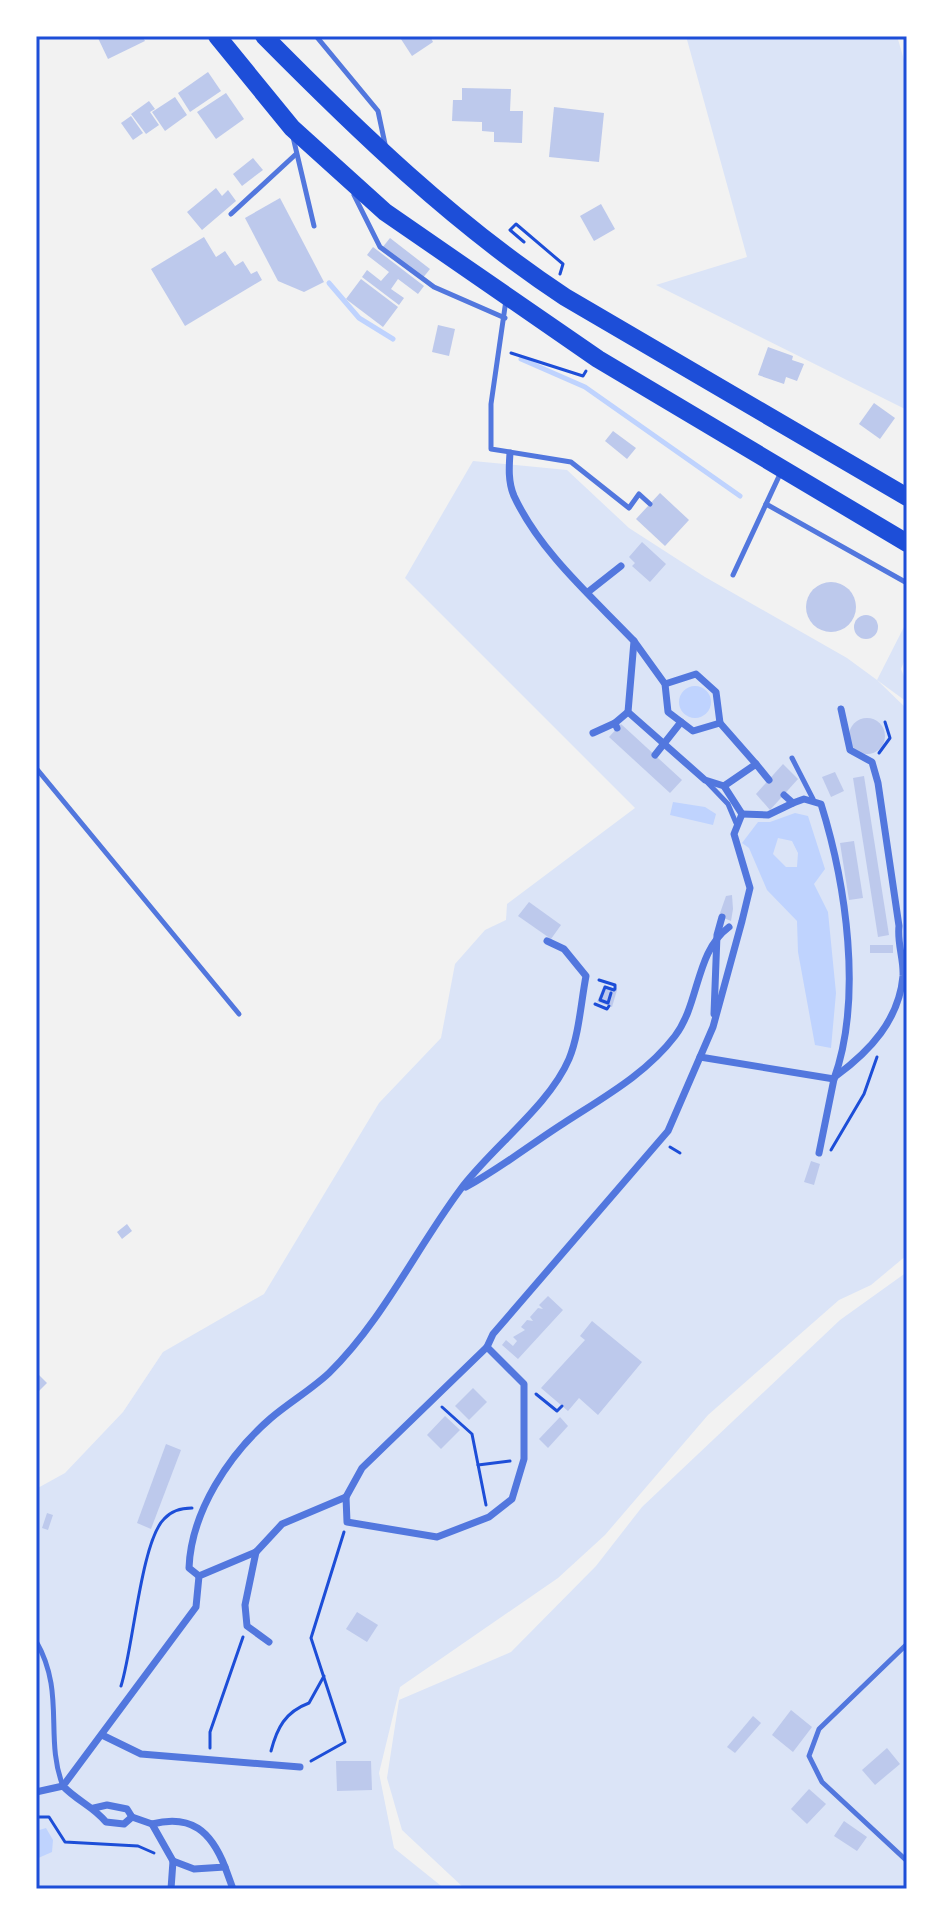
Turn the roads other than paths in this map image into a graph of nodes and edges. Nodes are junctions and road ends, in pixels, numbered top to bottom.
1 (217, 36) edge
2 (264, 36) edge
3 (316, 36) edge
4 (292, 128) junction
5 (295, 155) junction
6 (388, 157) junction
7 (343, 173) junction
8 (231, 214) dead end
9 (314, 226) dead end
10 (505, 308) junction
11 (510, 453) junction
12 (781, 471) junction
13 (907, 497) edge
14 (650, 504) dead end
15 (766, 504) junction
16 (907, 543) edge
17 (621, 566) dead end
18 (733, 575) dead end
19 (907, 583) edge
20 (588, 592) junction
21 (634, 641) junction
22 (665, 684) junction
23 (841, 709) dead end
24 (628, 712) junction
25 (681, 722) junction
26 (720, 723) junction
27 (593, 733) dead end
28 (666, 745) junction
29 (655, 755) dead end
30 (792, 758) dead end
31 (756, 764) junction
32 (36, 768) edge
33 (705, 780) junction
34 (769, 780) dead end
35 (726, 789) junction
36 (784, 795) dead end
37 (813, 799) junction
38 (793, 803) junction
39 (742, 814) junction
40 (736, 823) junction
41 (722, 917) dead end
42 (729, 927) dead end
43 (717, 935) junction
44 (547, 941) dead end
45 (905, 975) edge
46 (239, 1014) dead end
47 (713, 1027) junction
48 (700, 1057) junction
49 (835, 1077) junction
50 (819, 1153) road end
51 (460, 1189) junction
52 (487, 1347) junction
53 (346, 1497) junction
54 (256, 1552) junction
55 (199, 1576) junction
56 (36, 1641) edge
57 (269, 1642) dead end
58 (907, 1644) edge
59 (102, 1735) junction
60 (300, 1767) road end
61 (63, 1786) junction
62 (36, 1792) edge
63 (94, 1808) junction
64 (132, 1817) junction
65 (152, 1824) junction
66 (173, 1861) junction
67 (907, 1861) edge
68 (225, 1867) junction
69 (171, 1889) edge
70 (233, 1889) edge

1 - 4 highway
2 - 6 highway
3 - 6 lane
4 - 5 lane
4 - 7 highway
5 - 8 lane
5 - 9 lane
6 - 13 highway
7 - 10 highway
7 - 10 lane
10 - 11 lane
10 - 12 highway
11 - 14 lane
11 - 20 street
12 - 15 lane
12 - 16 highway
15 - 18 lane
15 - 19 lane
17 - 20 street
20 - 21 street
21 - 22 street
21 - 24 street
22 - 25 street
22 - 26 street
23 - 45 street
24 - 27 street
24 - 28 street
25 - 26 street
25 - 28 street
26 - 31 street
28 - 29 street
28 - 33 street
30 - 37 lane
31 - 34 street
31 - 35 street
32 - 46 lane
33 - 35 street
33 - 40 lane
35 - 39 street
36 - 38 street
37 - 38 street
37 - 49 street
38 - 39 street
39 - 40 street
40 - 47 street
41 - 43 street
42 - 43 street
43 - 47 street
43 - 51 street
44 - 51 street
45 - 49 street
47 - 48 street
48 - 49 street
48 - 52 street
49 - 50 street
51 - 55 street
52 - 53 street
52 - 53 street
53 - 54 street
54 - 55 street
54 - 57 street
55 - 59 street
56 - 61 lane
58 - 67 lane
59 - 60 street
59 - 61 street
61 - 62 street
61 - 63 street
63 - 64 street
63 - 64 street
64 - 65 street
65 - 66 street
65 - 68 street
66 - 68 street
66 - 69 street
68 - 70 street

